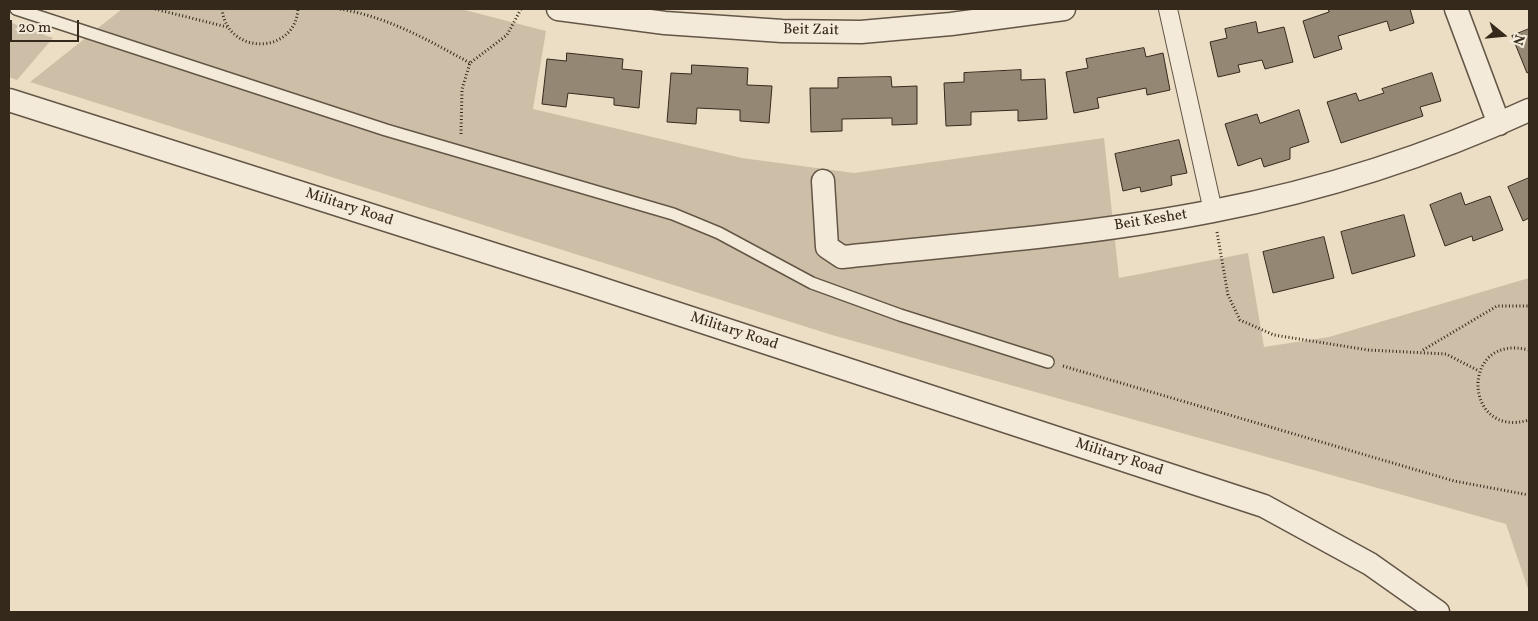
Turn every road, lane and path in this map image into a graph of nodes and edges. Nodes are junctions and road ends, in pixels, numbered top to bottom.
1 (16, 9) edge
2 (155, 9) edge
3 (222, 9) edge
4 (298, 9) edge
5 (340, 9) edge
6 (521, 9) edge
7 (558, 9) edge
8 (1064, 9) edge
9 (1168, 9) edge
10 (1456, 9) edge
11 (228, 27) junction
12 (470, 64) junction
13 (9, 100) edge
14 (1529, 110) edge
15 (1499, 124) junction
16 (460, 152) junction
17 (823, 181) dead end
18 (1213, 212) junction
19 (1529, 306) edge
20 (1529, 350) edge
21 (1422, 351) junction
22 (1048, 362) joint
23 (1480, 371) junction
24 (1529, 420) edge
25 (1529, 495) edge
26 (1438, 612) edge

1 - 16 lane
2 - 11 path
3 - 11 path
4 - 11 path
5 - 12 path
6 - 12 path
7 - 8 street, Beit Zait
9 - 18 street
10 - 15 street
12 - 16 path
13 - 26 street, Military Road
14 - 15 street, Beit Keshet
15 - 18 street, Beit Keshet
16 - 22 lane
17 - 18 street, Beit Keshet
18 - 21 path
19 - 21 path
20 - 23 path
21 - 23 path
22 - 25 path
23 - 24 path

